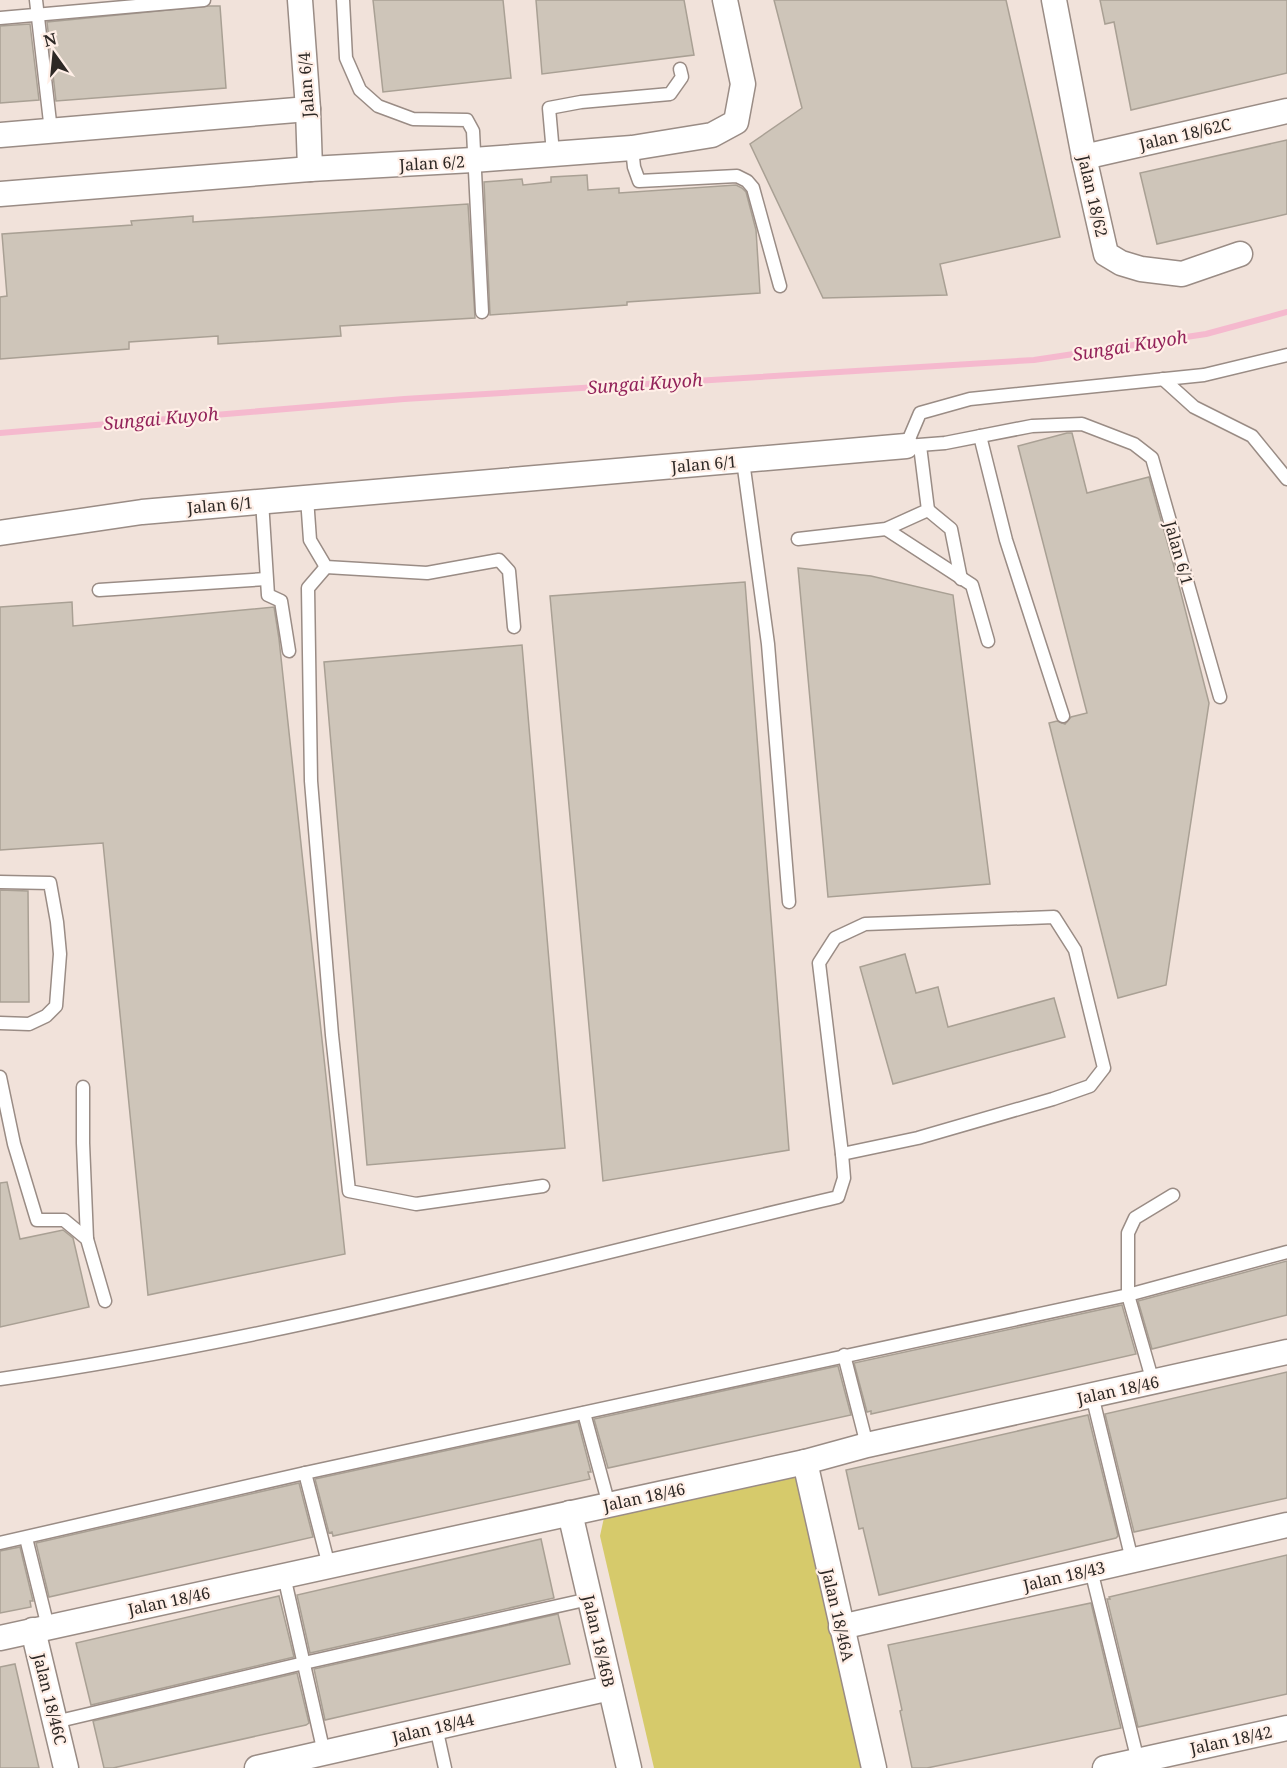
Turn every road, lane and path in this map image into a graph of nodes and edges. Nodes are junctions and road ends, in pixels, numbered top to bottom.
1 (36, 0) edge
2 (204, 0) edge
3 (300, 0) edge
4 (343, 0) edge
5 (725, 0) edge
6 (1054, 0) edge
7 (38, 15) junction
8 (0, 18) edge
9 (680, 69) dead end
10 (308, 109) junction
11 (1287, 111) edge
12 (51, 130) junction
13 (0, 135) edge
14 (632, 148) junction
15 (553, 153) junction
16 (1084, 157) junction
17 (473, 160) junction
18 (310, 169) junction
19 (0, 194) edge
20 (1240, 254) dead end
21 (780, 286) dead end
22 (482, 312) dead end
23 (1287, 355) edge
24 (1163, 379) junction
25 (980, 436) junction
26 (913, 446) junction
27 (743, 460) junction
28 (1287, 478) edge
29 (307, 498) junction
30 (262, 501) junction
31 (928, 510) junction
32 (886, 529) junction
33 (0, 533) edge
34 (798, 539) dead end
35 (326, 567) junction
36 (266, 579) junction
37 (961, 579) junction
38 (99, 590) dead end
39 (514, 627) dead end
40 (988, 641) dead end
41 (289, 651) dead end
42 (1220, 697) dead end
43 (1063, 716) dead end
44 (0, 882) edge
45 (789, 902) dead end
46 (0, 1023) edge
47 (0, 1077) edge
48 (83, 1087) dead end
49 (842, 1154) junction
50 (543, 1186) dead end
51 (1173, 1195) dead end
52 (87, 1239) junction
53 (1287, 1252) edge
54 (1128, 1295) junction
55 (105, 1302) dead end
56 (1287, 1352) edge
57 (843, 1355) junction
58 (0, 1379) edge
59 (1153, 1382) junction
60 (1092, 1395) junction
61 (584, 1413) junction
62 (867, 1445) junction
63 (805, 1462) junction
64 (305, 1473) junction
65 (609, 1505) junction
66 (570, 1513) junction
67 (1287, 1525) edge
68 (26, 1538) junction
69 (0, 1543) edge
70 (1132, 1560) junction
71 (329, 1566) junction
72 (1091, 1570) junction
73 (284, 1576) junction
74 (589, 1599) junction
75 (841, 1627) junction
76 (40, 1629) junction
77 (0, 1638) edge
78 (304, 1663) junction
79 (610, 1688) junction
80 (56, 1722) junction
81 (436, 1727) junction
82 (1287, 1728) edge
83 (324, 1753) junction
84 (1138, 1761) junction
85 (66, 1768) edge
86 (257, 1768) edge
87 (445, 1768) edge
88 (629, 1768) edge
89 (874, 1768) edge
90 (1105, 1768) edge

1 - 7 lane
2 - 7 lane
3 - 10 street, Jalan 6/4
4 - 17 lane
5 - 14 street, Jalan 6/2
6 - 16 street, Jalan 18/62
7 - 8 lane
7 - 12 lane
9 - 15 lane
10 - 12 street
10 - 18 street, Jalan 6/4
11 - 16 street, Jalan 18/62C
12 - 13 street
14 - 15 street, Jalan 6/2
14 - 21 lane
15 - 17 street, Jalan 6/2
16 - 20 street, Jalan 18/62
17 - 18 street, Jalan 6/2
17 - 22 lane
18 - 19 street, Jalan 6/2
23 - 24 lane
24 - 26 lane
24 - 28 lane
25 - 26 lane, Jalan 6/1
25 - 42 lane, Jalan 6/1
25 - 43 lane
26 - 27 street, Jalan 6/1
26 - 31 lane
27 - 29 street, Jalan 6/1
27 - 45 lane
29 - 30 street, Jalan 6/1
29 - 35 lane
30 - 33 street, Jalan 6/1
30 - 36 lane
31 - 32 lane
31 - 37 lane
32 - 34 lane
32 - 37 lane
35 - 39 lane
35 - 50 lane
36 - 38 lane
36 - 41 lane
37 - 40 lane
44 - 46 lane
47 - 52 lane
48 - 52 lane
49 - 49 lane
49 - 58 lane
51 - 54 lane
52 - 55 lane
53 - 54 lane
54 - 57 lane
54 - 59 lane
56 - 59 street, Jalan 18/46
57 - 61 lane
57 - 62 lane
59 - 60 street, Jalan 18/46
60 - 62 street, Jalan 18/46
60 - 70 lane
61 - 64 lane
61 - 65 lane
62 - 63 street, Jalan 18/46
63 - 65 street, Jalan 18/46
63 - 75 street, Jalan 18/46A
64 - 68 lane
64 - 71 lane
65 - 66 street, Jalan 18/46
66 - 71 street, Jalan 18/46
66 - 74 street, Jalan 18/46B
67 - 70 street, Jalan 18/43
68 - 69 lane
68 - 76 lane
70 - 72 street, Jalan 18/43
71 - 73 street, Jalan 18/46
72 - 75 street, Jalan 18/43
72 - 84 lane
73 - 76 street, Jalan 18/46
73 - 78 lane
74 - 78 lane
74 - 79 street, Jalan 18/46B
75 - 89 street, Jalan 18/46A
76 - 77 street, Jalan 18/46
76 - 80 street, Jalan 18/46C
78 - 80 lane
78 - 83 lane
79 - 81 street, Jalan 18/44
79 - 88 street, Jalan 18/46B
80 - 85 street, Jalan 18/46C
81 - 83 street, Jalan 18/44
81 - 87 lane
82 - 84 street, Jalan 18/42
83 - 86 street, Jalan 18/44
84 - 90 street, Jalan 18/42

